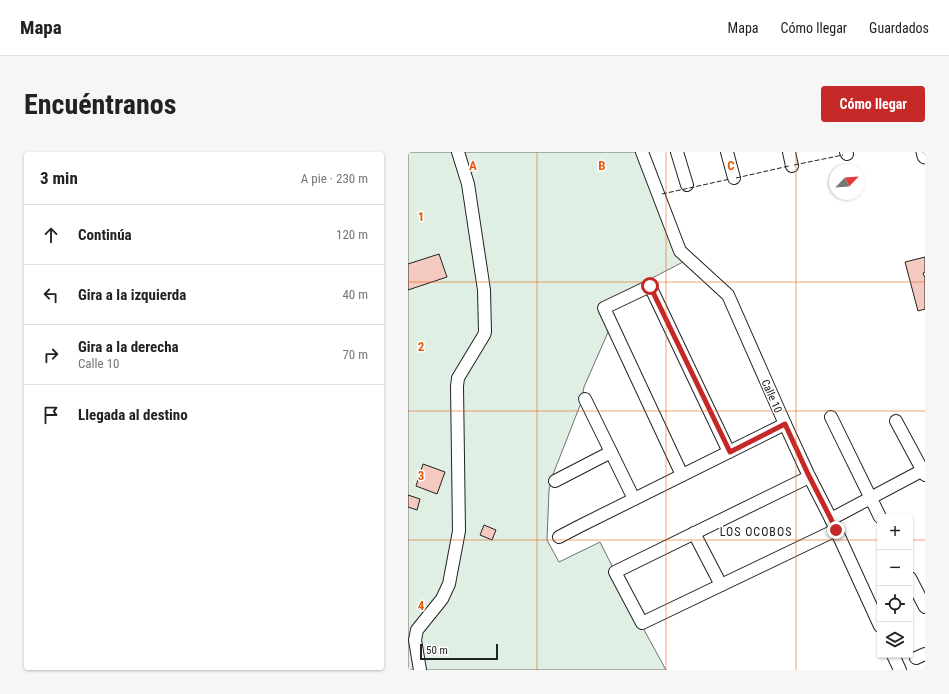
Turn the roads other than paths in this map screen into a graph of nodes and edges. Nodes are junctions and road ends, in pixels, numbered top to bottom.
1 (458, 152) edge
2 (642, 152) edge
3 (677, 152) edge
4 (727, 152) edge
5 (789, 152) edge
6 (924, 152) edge
7 (925, 156) edge
8 (792, 166) dead end
9 (734, 178) dead end
10 (686, 185) dead end
11 (585, 399) dead end
12 (831, 417) dead end
13 (896, 421) dead end
14 (785, 424) junction
15 (612, 452) junction
16 (730, 452) junction
17 (924, 471) edge
18 (682, 475) junction
19 (810, 477) junction
20 (555, 481) dead end
21 (871, 498) junction
22 (634, 499) junction
23 (879, 514) edge
24 (834, 524) junction
25 (694, 533) junction
26 (559, 537) dead end
27 (913, 584) edge
28 (721, 585) junction
29 (925, 607) edge
30 (878, 622) edge
31 (894, 658) edge
32 (420, 670) edge
33 (900, 670) edge

1 - 32 street
2 - 14 street, Calle 10
3 - 10 street
4 - 9 street
5 - 8 street
6 - 7 main road
11 - 15 street
12 - 21 street
13 - 17 street
14 - 16 street
14 - 19 street, Calle 10
15 - 20 street
15 - 22 street
16 - 18 street
16 - 18 street
17 - 21 street
18 - 22 street
19 - 24 street, Calle 10
19 - 25 street
21 - 23 street
21 - 24 street
22 - 26 street
24 - 28 street
24 - 30 street, Calle 10
25 - 28 street
25 - 28 street
27 - 29 street
31 - 33 street

